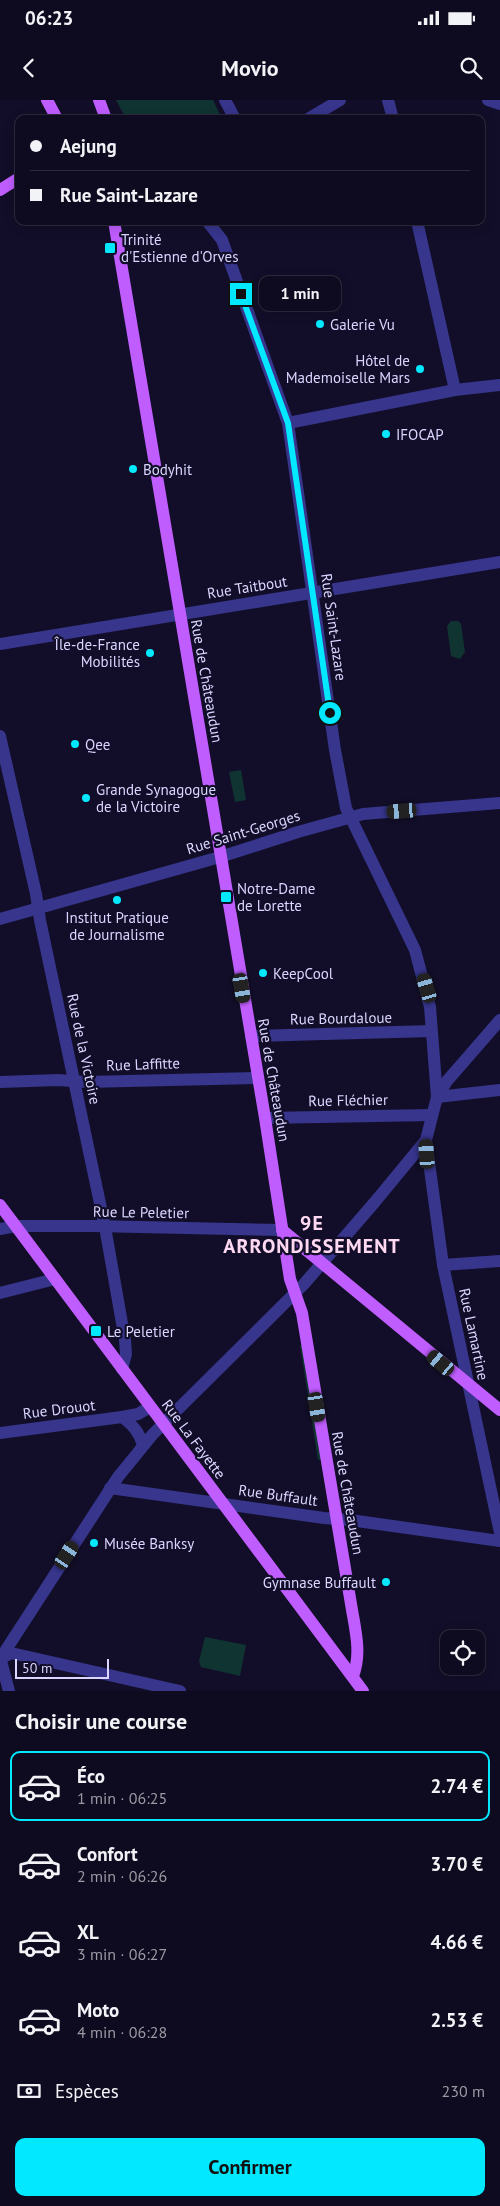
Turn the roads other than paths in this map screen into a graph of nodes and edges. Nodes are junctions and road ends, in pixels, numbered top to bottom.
1 (47, 100) edge
2 (98, 100) edge
3 (340, 100) edge
4 (388, 100) edge
5 (488, 100) edge
6 (226, 101) edge
7 (500, 104) edge
8 (55, 115) edge
9 (104, 115) edge
10 (233, 115) edge
11 (315, 115) edge
12 (392, 115) edge
13 (15, 181) edge
14 (0, 190) edge
15 (115, 225) edge
16 (210, 225) edge
17 (418, 225) edge
18 (500, 385) edge
19 (455, 390) junction
20 (288, 423) junction
21 (500, 562) edge
22 (313, 592) junction
23 (180, 615) junction
24 (0, 644) edge
25 (0, 736) edge
26 (500, 803) edge
27 (350, 817) junction
28 (220, 857) junction
29 (38, 908) junction
30 (0, 919) edge
31 (500, 1020) edge
32 (431, 1032) junction
33 (251, 1036) junction
34 (258, 1078) junction
35 (0, 1082) edge
36 (74, 1082) junction
37 (500, 1090) edge
38 (437, 1097) junction
39 (432, 1115) junction
40 (265, 1118) junction
41 (426, 1140) junction
42 (0, 1205) edge
43 (16, 1226) junction
44 (105, 1226) junction
45 (0, 1228) edge
46 (282, 1230) junction
47 (500, 1261) edge
48 (322, 1263) junction
49 (442, 1265) junction
50 (55, 1279) junction
51 (0, 1293) edge
52 (295, 1293) junction
53 (122, 1369) junction
54 (467, 1384) junction
55 (150, 1407) junction
56 (500, 1410) edge
57 (122, 1417) junction
58 (163, 1424) junction
59 (0, 1433) edge
60 (143, 1445) junction
61 (110, 1488) junction
62 (223, 1504) junction
63 (330, 1519) junction
64 (500, 1533) edge
65 (500, 1541) edge
66 (0, 1658) edge
67 (353, 1676) junction
68 (9, 1691) edge
69 (180, 1691) edge
70 (363, 1691) edge

1 - 8 main road
2 - 9 main road
3 - 11 street
4 - 12 street
5 - 7 street
6 - 10 street
13 - 14 main road
15 - 23 main road, Rue de Châteaudun
16 - 20 street, Rue Saint-Lazare
17 - 19 street
18 - 19 street
19 - 20 street
20 - 22 street, Rue Saint-Lazare
21 - 22 street, Rue Taitbout
22 - 23 street, Rue Taitbout
22 - 27 street, Rue Saint-Lazare
23 - 24 street, Rue Taitbout
23 - 28 main road, Rue de Châteaudun
25 - 29 street, Rue de la Victoire
26 - 27 street, Rue Saint-Georges
27 - 28 street, Rue Saint-Georges
27 - 32 street, Rue Saint-Lazare
28 - 29 street, Rue Saint-Georges
28 - 33 main road, Rue de Châteaudun
29 - 30 street, Rue Saint-Georges
29 - 36 street, Rue de la Victoire
31 - 38 street
32 - 33 street, Rue Bourdaloue
32 - 38 street, Rue Saint-Lazare
33 - 34 main road, Rue de Châteaudun
34 - 36 street, Rue Laffitte
34 - 40 main road, Rue de Châteaudun
35 - 36 street, Rue Laffitte
36 - 44 street, Rue de la Victoire
37 - 38 street
38 - 39 street
39 - 40 street, Rue Fléchier
39 - 41 street
40 - 46 main road, Rue de Châteaudun
41 - 48 street
41 - 49 street, Rue Lamartine
42 - 43 main road, Rue La Fayette
43 - 44 street, Rue Le Peletier
43 - 45 street, Rue Le Peletier
43 - 50 main road, Rue La Fayette
44 - 46 street, Rue Le Peletier
44 - 53 street, Rue de la Victoire
46 - 48 main road
46 - 52 main road, Rue de Châteaudun
47 - 49 street
48 - 52 street
48 - 54 main road
49 - 54 street, Rue Lamartine
50 - 51 street
50 - 53 main road, Rue La Fayette
52 - 58 street
52 - 63 main road, Rue de Châteaudun
53 - 55 main road, Rue La Fayette
54 - 56 main road
54 - 64 street, Rue Lamartine
55 - 57 street, Rue Drouot
55 - 58 main road, Rue La Fayette
57 - 59 street, Rue Drouot
57 - 60 street
58 - 60 street
58 - 62 main road, Rue La Fayette
60 - 61 street
61 - 62 street, Rue Buffault
61 - 66 street
62 - 63 street, Rue Buffault
62 - 67 main road, Rue La Fayette
63 - 65 street, Rue Buffault
63 - 67 main road, Rue de Châteaudun
66 - 68 street
66 - 69 street
67 - 70 main road, Rue La Fayette

